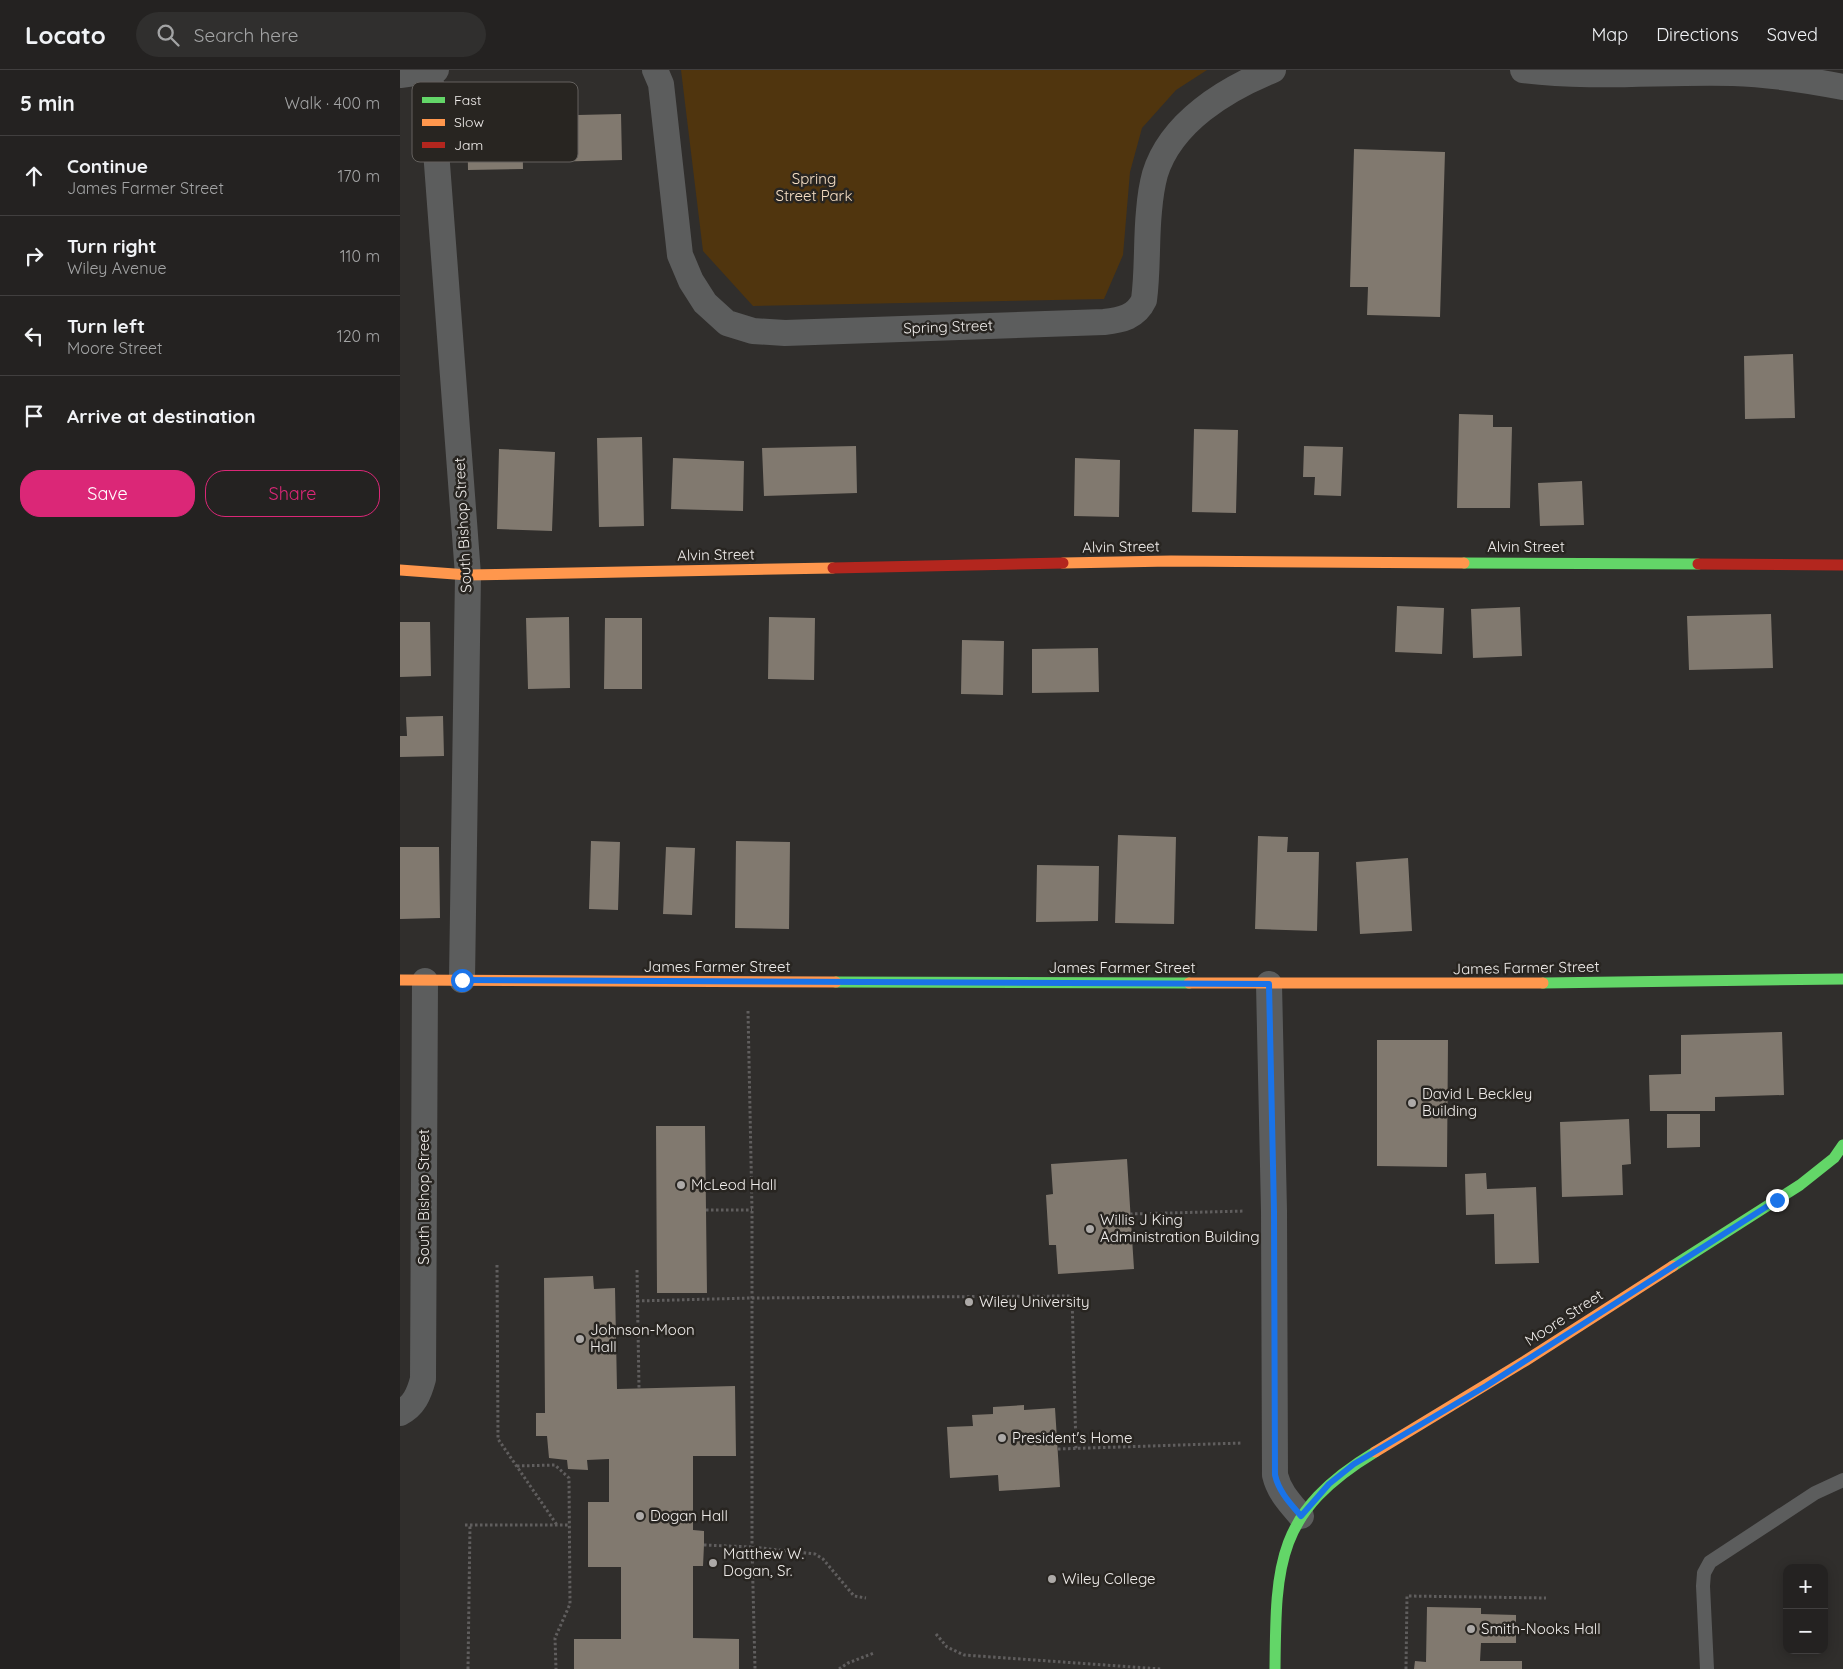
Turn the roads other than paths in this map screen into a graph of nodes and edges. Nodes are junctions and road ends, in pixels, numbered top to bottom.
1 (655, 70) edge
2 (1273, 70) edge
3 (1523, 70) edge
4 (433, 71) edge
5 (400, 75) edge
6 (1843, 87) edge
7 (439, 162) edge
8 (1843, 564) edge
9 (400, 570) edge
10 (468, 574) junction
11 (1843, 979) edge
12 (462, 980) junction
13 (412, 981) edge
14 (1269, 984) junction
15 (1843, 1145) edge
16 (404, 1411) edge
17 (1843, 1480) edge
18 (1301, 1516) junction
19 (1275, 1669) edge
20 (1707, 1669) edge

1 - 2 street, Spring Street
3 - 6 street
4 - 5 street
7 - 10 street, South Bishop Street
8 - 10 street, Alvin Street
9 - 10 street, Alvin Street
10 - 12 street, South Bishop Street
11 - 14 street, James Farmer Street
12 - 13 street, James Farmer Street
12 - 14 street, James Farmer Street
13 - 16 street, South Bishop Street
14 - 18 street
15 - 18 street, Moore Street
17 - 20 lane
18 - 19 street, Moore Street

